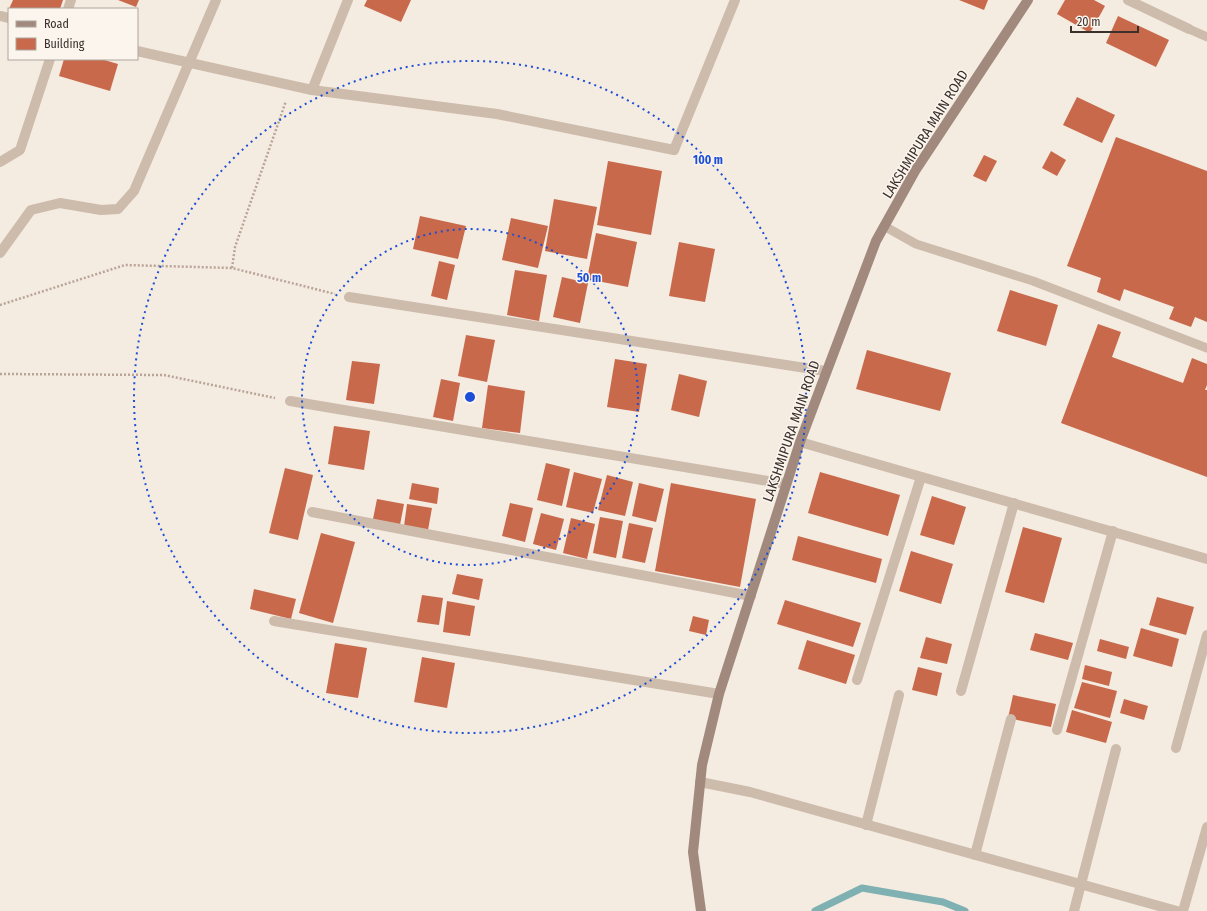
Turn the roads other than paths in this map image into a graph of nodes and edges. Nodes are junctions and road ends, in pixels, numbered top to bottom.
1 (216, 0) edge
2 (348, 0) edge
3 (735, 0) edge
4 (1028, 0) edge
5 (1128, 0) edge
6 (1189, 29) joint
7 (1207, 37) edge
8 (138, 51) edge
9 (50, 60) edge
10 (189, 62) junction
11 (312, 90) junction
12 (0, 162) edge
13 (884, 226) junction
14 (0, 253) edge
15 (349, 297) road end
16 (1207, 348) edge
17 (825, 371) junction
18 (290, 401) road end
19 (800, 442) junction
20 (921, 476) junction
21 (786, 484) junction
22 (1014, 503) junction
23 (312, 512) dead end
24 (1114, 531) junction
25 (1207, 559) edge
26 (751, 596) junction
27 (274, 621) dead end
28 (1207, 635) edge
29 (857, 680) dead end
30 (961, 691) dead end
31 (718, 694) junction
32 (899, 695) dead end
33 (1011, 720) dead end
34 (1057, 730) dead end
35 (1176, 748) dead end
36 (1116, 749) dead end
37 (700, 782) junction
38 (866, 825) junction
39 (1207, 827) edge
40 (975, 855) junction
41 (1081, 886) junction
42 (701, 911) edge
43 (1074, 911) edge
44 (1177, 911) edge
45 (1183, 911) edge

1 - 10 street
2 - 11 street
3 - 11 street
4 - 13 main road, LAKSHMIPURA MAIN ROAD
5 - 6 street
6 - 7 lane
8 - 10 street
9 - 12 street
10 - 11 street
10 - 14 street
13 - 16 lane
13 - 17 main road, LAKSHMIPURA MAIN ROAD
15 - 17 street
17 - 19 main road, LAKSHMIPURA MAIN ROAD
18 - 21 street
19 - 20 street
19 - 21 main road, LAKSHMIPURA MAIN ROAD
20 - 22 street
20 - 29 street
21 - 26 main road, LAKSHMIPURA MAIN ROAD
22 - 24 street
22 - 30 street
23 - 26 street
24 - 25 street
24 - 34 street
26 - 31 main road, LAKSHMIPURA MAIN ROAD
27 - 31 street
28 - 35 street
31 - 37 main road, LAKSHMIPURA MAIN ROAD
32 - 38 street
33 - 40 street
36 - 41 street
37 - 38 street
37 - 42 main road, LAKSHMIPURA MAIN ROAD
38 - 40 street
39 - 45 street
40 - 41 street
41 - 43 street
41 - 44 street

